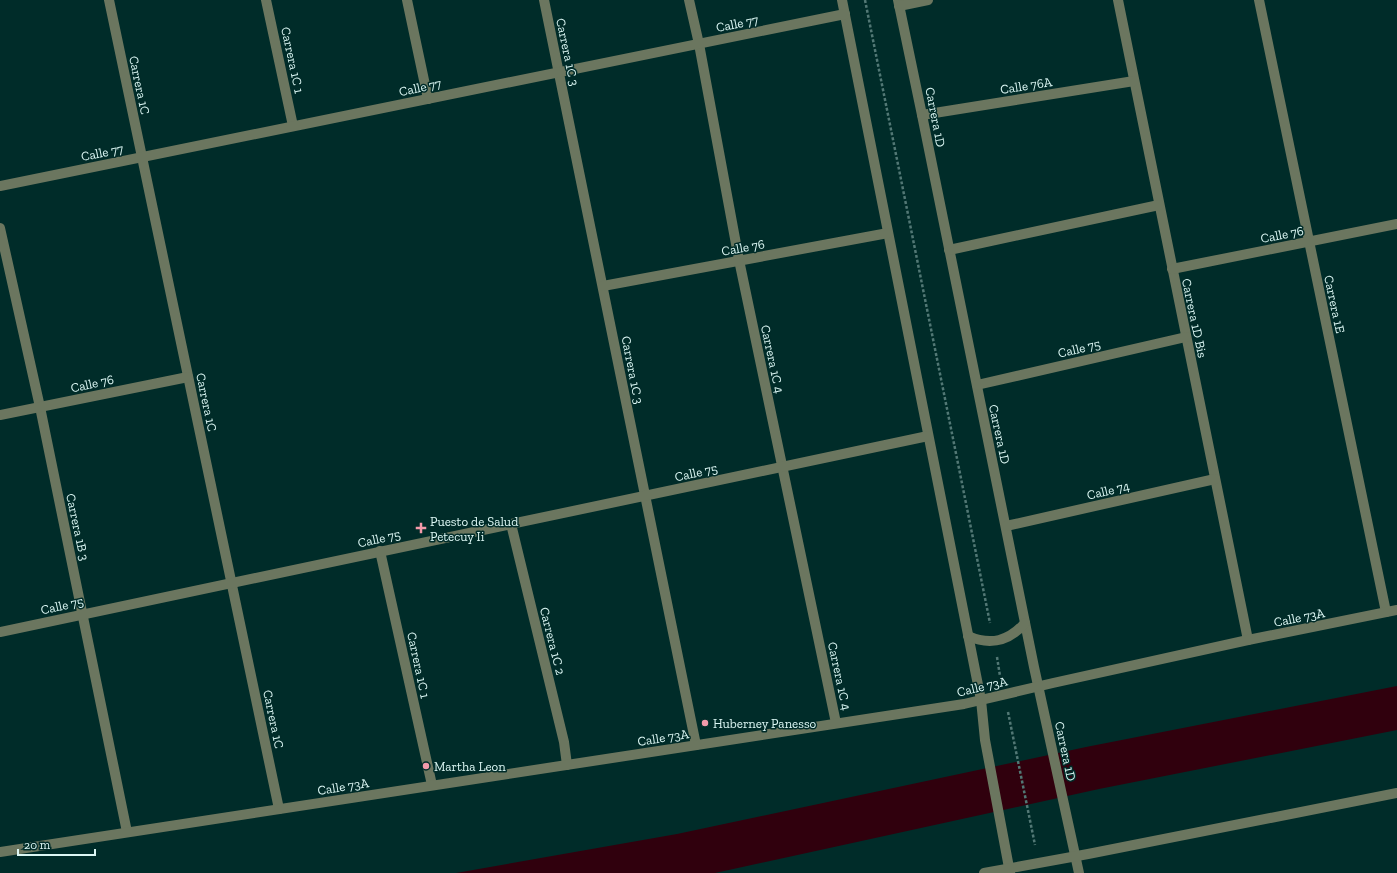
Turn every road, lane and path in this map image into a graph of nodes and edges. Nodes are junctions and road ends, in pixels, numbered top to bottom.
1 (109, 0) edge
2 (266, 0) edge
3 (407, 0) edge
4 (544, 0) edge
5 (689, 0) edge
6 (842, 0) edge
7 (865, 0) edge
8 (928, 0) edge
9 (1118, 0) edge
10 (1259, 0) edge
11 (899, 3) edge
12 (845, 14) junction
13 (698, 44) junction
14 (559, 72) junction
15 (1134, 80) junction
16 (428, 99) junction
17 (922, 115) junction
18 (294, 126) junction
19 (142, 157) junction
20 (0, 186) edge
21 (1159, 205) junction
22 (1397, 224) edge
23 (0, 228) edge
24 (888, 233) junction
25 (1309, 242) junction
26 (949, 250) junction
27 (740, 260) junction
28 (1172, 269) junction
29 (603, 286) junction
30 (1186, 337) junction
31 (188, 377) junction
32 (977, 386) junction
33 (40, 407) junction
34 (0, 416) edge
35 (928, 436) junction
36 (783, 467) junction
37 (1215, 479) junction
38 (645, 496) junction
39 (511, 524) junction
40 (1006, 526) junction
41 (380, 551) junction
42 (232, 583) junction
43 (1397, 610) edge
44 (1386, 612) junction
45 (83, 614) junction
46 (1025, 623) junction
47 (0, 632) edge
48 (968, 636) junction
49 (1248, 640) junction
50 (994, 641) junction
51 (1038, 686) junction
52 (1004, 695) junction
53 (981, 700) junction
54 (836, 723) junction
55 (696, 745) junction
56 (567, 765) junction
57 (432, 785) junction
58 (1397, 793) edge
59 (279, 809) junction
60 (127, 832) junction
61 (0, 852) edge
62 (1075, 857) junction
63 (1039, 864) junction
64 (1010, 871) edge
65 (984, 873) edge
66 (1079, 873) edge

1 - 19 street, Carrera 1C
2 - 18 street, Carrera 1C 1
3 - 16 street
4 - 14 street, Carrera 1C 3
5 - 13 street, Carrera 1C 4
6 - 12 street
7 - 50 path
8 - 11 street
9 - 15 street, Carrera 1D Bis
10 - 25 street, Carrera 1E
11 - 17 street, Carrera 1D
12 - 13 street, Calle 77
12 - 24 street
13 - 14 street, Calle 77
13 - 27 street, Carrera 1C 4
14 - 16 street, Calle 77
14 - 29 street, Carrera 1C 3
15 - 17 street, Calle 76A
15 - 21 street, Carrera 1D Bis
16 - 18 street, Calle 77
17 - 26 street, Carrera 1D
18 - 19 street, Calle 77
19 - 20 street, Calle 77
19 - 31 street, Carrera 1C
21 - 26 street
21 - 28 street, Carrera 1D Bis
22 - 25 street, Calle 76
23 - 33 street, Carrera 1B 3
24 - 27 street, Calle 76
24 - 35 street
25 - 28 street, Calle 76
25 - 44 street, Carrera 1E
26 - 32 street, Carrera 1D
27 - 29 street, Calle 76
27 - 36 street, Carrera 1C 4
28 - 30 street, Carrera 1D Bis
29 - 38 street, Carrera 1C 3
30 - 32 street, Calle 75
30 - 37 street, Carrera 1D Bis
31 - 33 street, Calle 76
31 - 42 street, Carrera 1C
32 - 40 street, Carrera 1D
33 - 34 street, Calle 76
33 - 45 street, Carrera 1B 3
35 - 36 street, Calle 75
35 - 48 street
36 - 38 street, Calle 75
36 - 54 street, Carrera 1C 4
37 - 40 street, Calle 74
37 - 49 street, Carrera 1D Bis
38 - 39 street, Calle 75
38 - 55 street, Carrera 1C 3
39 - 41 street, Calle 75
39 - 56 street, Carrera 1C 2
40 - 46 street, Carrera 1D
41 - 42 street, Calle 75
41 - 57 street, Carrera 1C 1
42 - 45 street, Calle 75
42 - 59 street, Carrera 1C
43 - 44 street, Calle 73A
44 - 49 street, Calle 73A
45 - 47 street, Calle 75
45 - 60 street, Carrera 1B 3
46 - 50 street
46 - 51 street, Carrera 1D
48 - 50 street
48 - 53 street
49 - 51 street, Calle 73A
50 - 52 path
51 - 52 street, Calle 73A
51 - 62 street, Carrera 1D
52 - 53 street, Calle 73A
52 - 63 path
53 - 54 street, Calle 73A
53 - 64 street
54 - 55 street, Calle 73A
55 - 56 street, Calle 73A
56 - 57 street, Calle 73A
57 - 59 street, Calle 73A
58 - 62 street
59 - 60 street, Calle 73A
60 - 61 street, Calle 73A
62 - 63 street
62 - 66 street, Carrera 1D
63 - 64 street
64 - 65 street

